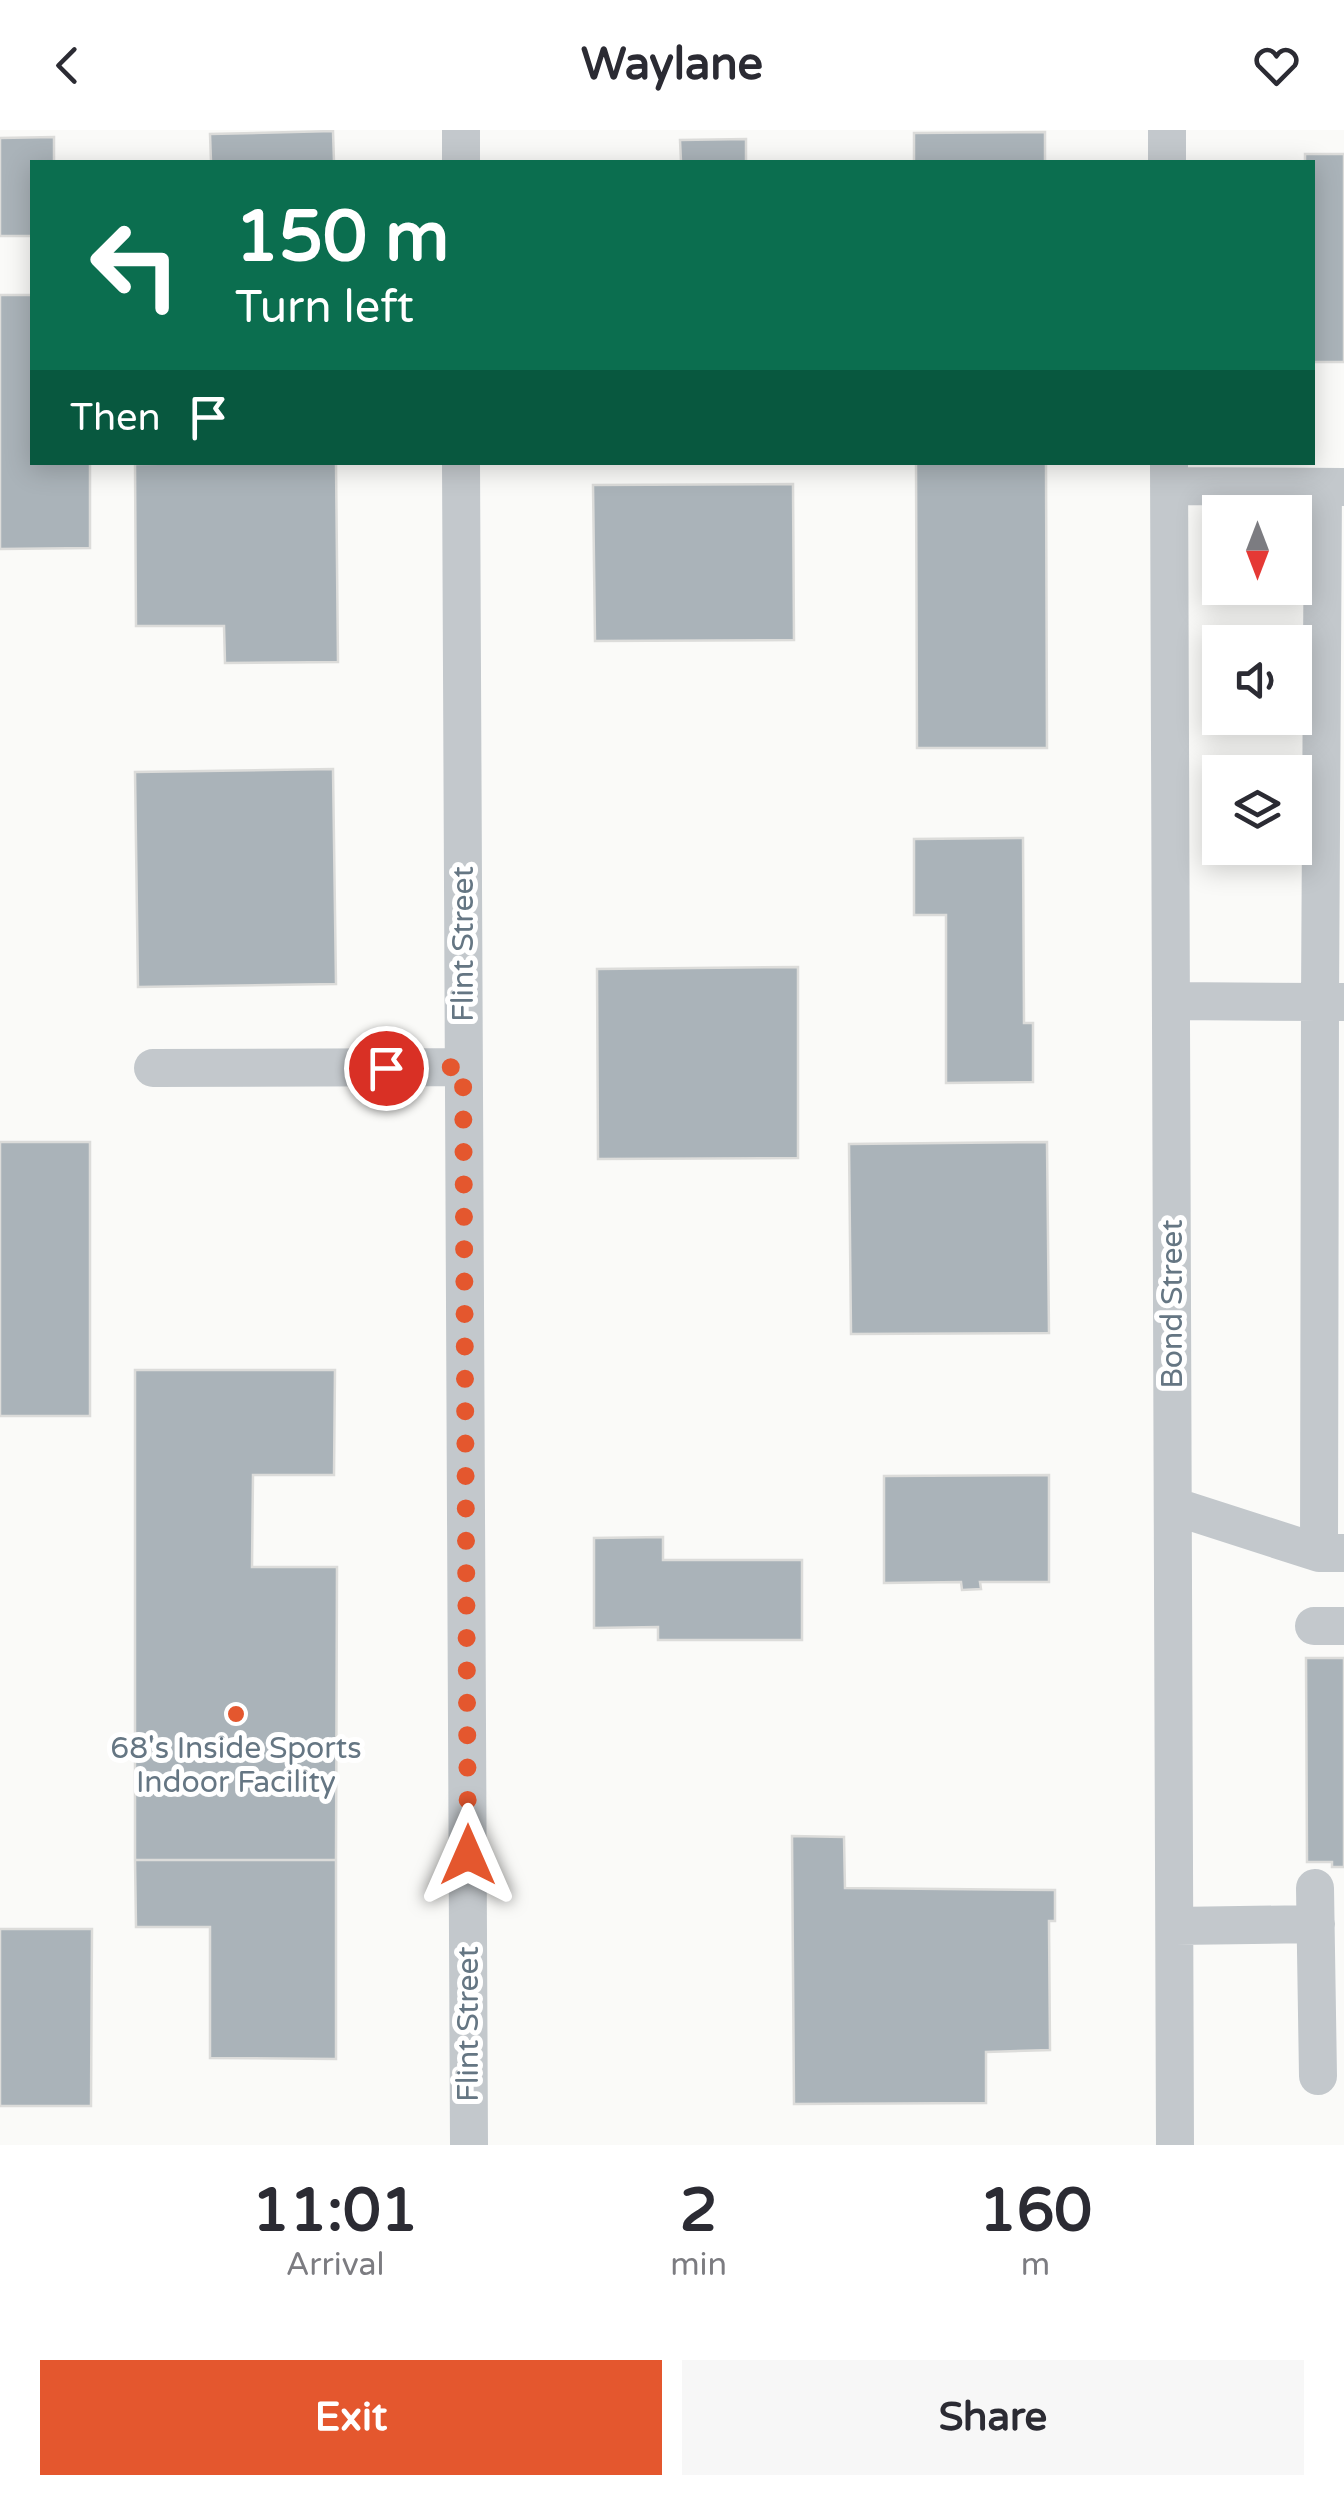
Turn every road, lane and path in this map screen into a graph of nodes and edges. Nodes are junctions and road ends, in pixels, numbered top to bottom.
1 (461, 130) edge
2 (1167, 130) edge
3 (461, 160) edge
4 (1167, 160) edge
5 (462, 465) edge
6 (1169, 474) edge
7 (1333, 487) edge
8 (1171, 1001) junction
9 (1332, 1002) edge
10 (463, 1067) junction
11 (153, 1068) dead end
12 (1173, 1506) junction
13 (1331, 1553) edge
14 (1174, 1926) junction
15 (1318, 2076) dead end
16 (469, 2145) edge
17 (1175, 2145) edge

1 - 3 street
2 - 4 street
5 - 10 street, Flint Street
6 - 7 street
6 - 8 street, Bond Street
7 - 9 street
8 - 9 street
8 - 12 street, Bond Street
9 - 13 street
10 - 11 street
10 - 16 street, Flint Street
12 - 13 street
12 - 14 street, Bond Street
14 - 15 street
14 - 17 street, Bond Street

